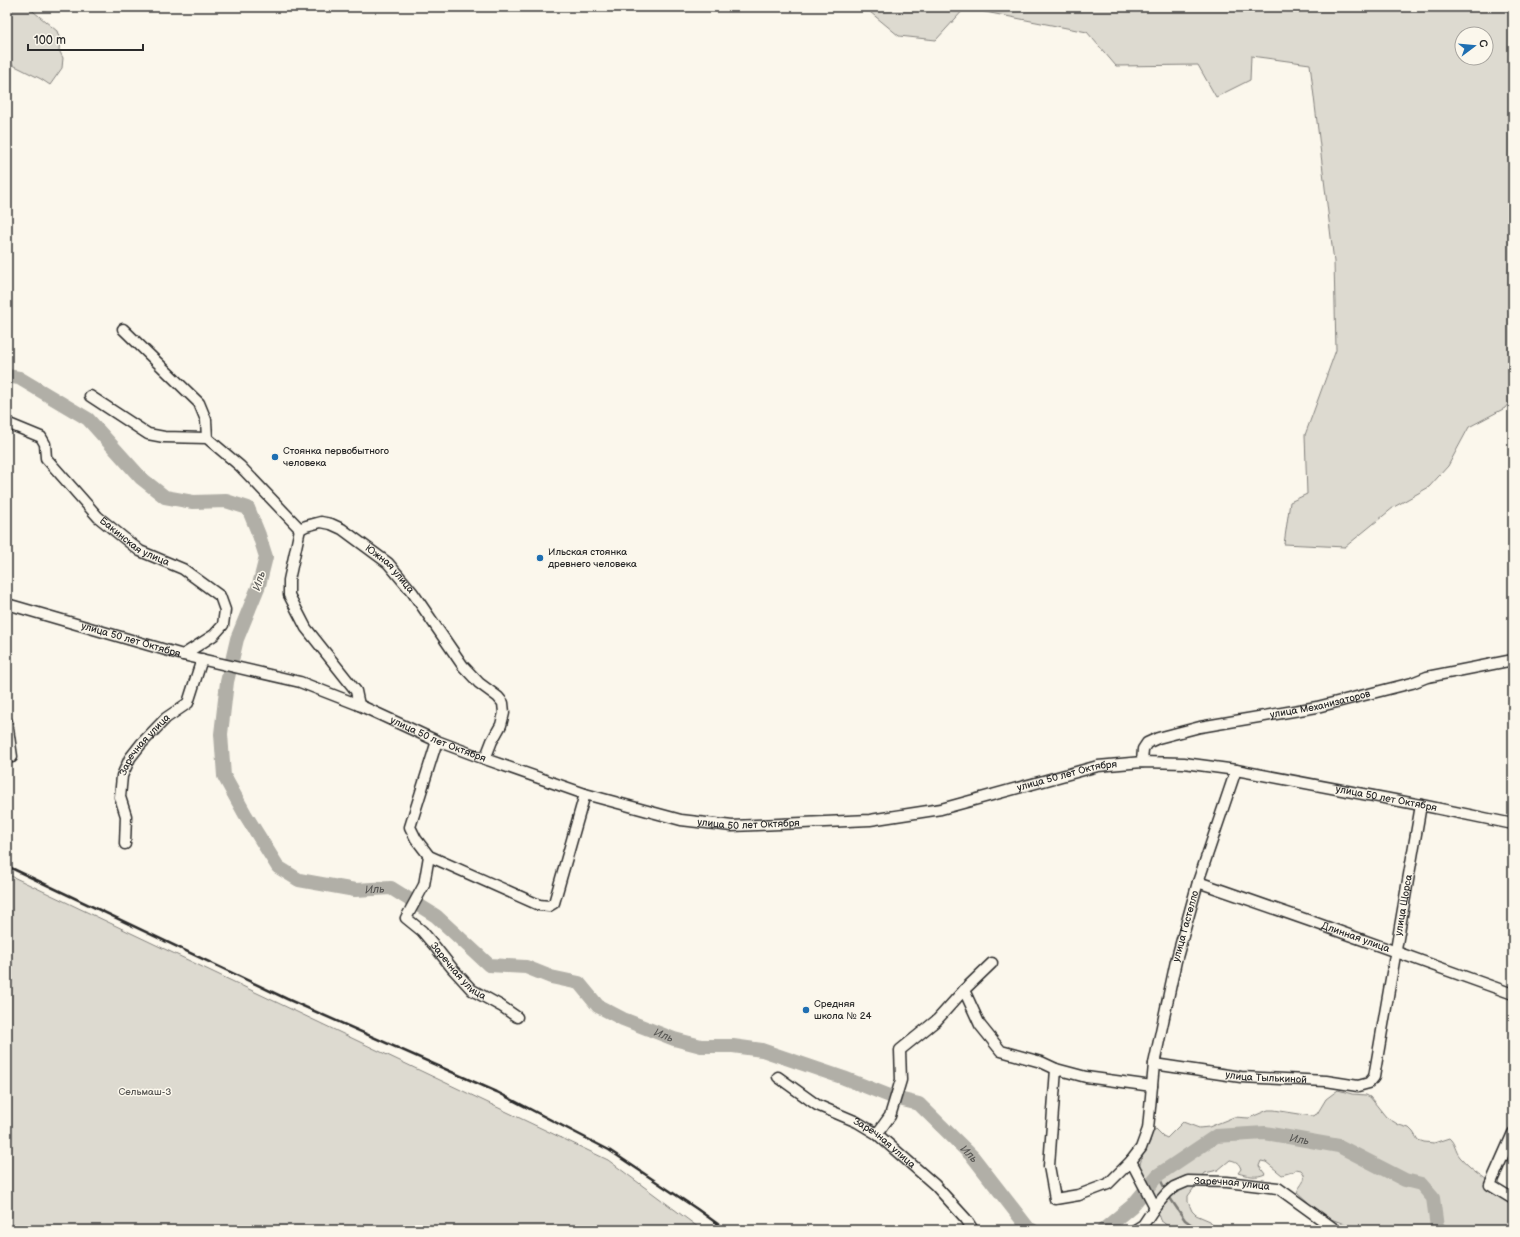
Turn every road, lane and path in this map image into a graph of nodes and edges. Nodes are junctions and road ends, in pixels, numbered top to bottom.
1 (123, 329) dead end
2 (90, 396) dead end
3 (7, 422) edge
4 (207, 438) junction
5 (300, 529) junction
6 (7, 604) edge
7 (183, 655) junction
8 (1513, 660) edge
9 (207, 661) junction
10 (359, 705) junction
11 (7, 722) edge
12 (437, 741) junction
13 (12, 757) dead end
14 (485, 759) junction
15 (1142, 762) junction
16 (1236, 770) junction
17 (585, 794) junction
18 (1421, 805) junction
19 (1513, 824) edge
20 (125, 844) dead end
21 (429, 856) junction
22 (1198, 882) junction
23 (1395, 952) junction
24 (992, 963) dead end
25 (964, 990) junction
26 (1513, 994) edge
27 (517, 1017) dead end
28 (1154, 1064) junction
29 (1056, 1069) junction
30 (1374, 1077) joint
31 (778, 1078) dead end
32 (1152, 1086) junction
33 (1513, 1132) edge
34 (877, 1134) junction
35 (1131, 1161) junction
36 (1513, 1199) edge
37 (1154, 1207) junction
38 (974, 1230) edge
39 (1135, 1230) edge
40 (1336, 1230) edge

1 - 4 street
2 - 4 street
3 - 7 street, Бакинская улица
4 - 5 street
5 - 10 street
5 - 14 street, Южная улица
6 - 7 street, улица 50 лет Октября
7 - 9 street, улица 50 лет Октября
8 - 15 street, улица Механизаторов
9 - 10 street, улица 50 лет Октября
9 - 20 street, Заречная улица
10 - 12 street, улица 50 лет Октября
11 - 13 street
12 - 14 street, улица 50 лет Октября
12 - 21 street
14 - 17 street, улица 50 лет Октября
15 - 16 street, улица 50 лет Октября
15 - 17 street, улица 50 лет Октября
16 - 18 street, улица 50 лет Октября
16 - 22 street, улица Гастелло
17 - 21 street
18 - 19 street, улица 50 лет Октября
18 - 23 street, улица Щорса
21 - 27 street, Заречная улица
22 - 23 street, Длинная улица
22 - 28 street, улица Гастелло
23 - 26 street, Длинная улица
23 - 30 street, улица Щорса
24 - 25 street
25 - 29 street
25 - 34 street
28 - 30 street, улица Тылькиной
28 - 32 street, улица Гастелло
29 - 32 street
29 - 35 street, улица Гастелло
31 - 34 street, Заречная улица
32 - 35 street, улица Гастелло
33 - 36 street
34 - 38 street, Заречная улица
35 - 37 street
37 - 39 street, Заречная улица
37 - 40 street, Заречная улица

